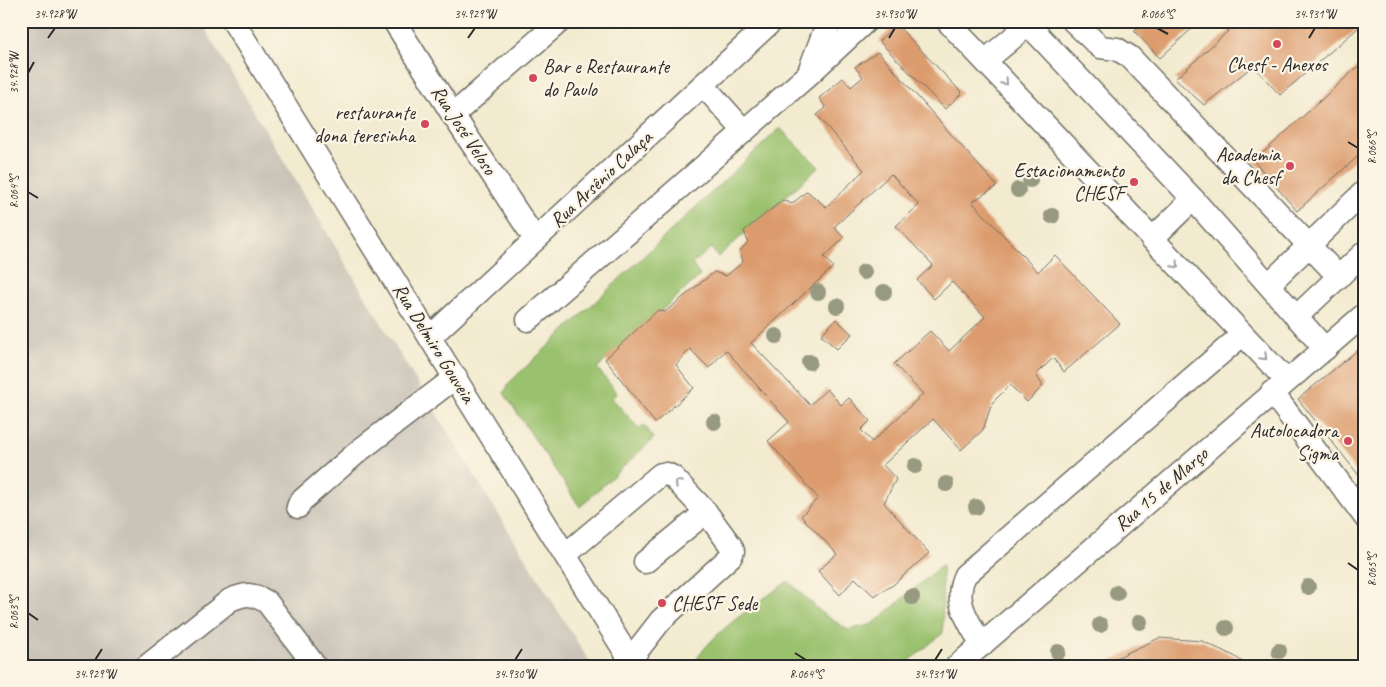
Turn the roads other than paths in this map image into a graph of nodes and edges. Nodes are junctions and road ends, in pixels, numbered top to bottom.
1 (233, 21) edge
2 (394, 21) edge
3 (560, 21) edge
4 (772, 21) edge
5 (832, 21) edge
6 (866, 21) edge
7 (947, 21) edge
8 (1073, 21) edge
9 (1027, 23) edge
10 (985, 61) junction
11 (807, 76) junction
12 (703, 85) junction
13 (453, 115) junction
14 (744, 131) junction
15 (1365, 191) edge
16 (1193, 199) junction
17 (535, 238) junction
18 (1152, 239) junction
19 (1309, 245) junction
20 (1365, 252) edge
21 (1339, 277) junction
22 (1269, 284) junction
23 (1365, 314) edge
24 (1296, 317) junction
25 (528, 320) dead end
26 (1242, 335) junction
27 (430, 337) junction
28 (1325, 349) junction
29 (456, 377) junction
30 (1279, 386) junction
31 (298, 507) dead end
32 (706, 512) junction
33 (1365, 517) edge
34 (565, 555) junction
35 (645, 562) dead end
36 (982, 645) junction
37 (632, 663) edge
38 (147, 666) edge
39 (315, 666) edge
40 (957, 666) edge

1 - 27 street, Rua Delmiro Gouveia
2 - 13 street, Rua José Veloso
3 - 13 street
4 - 12 street, Rua Arsênio Calaça
5 - 11 street
6 - 11 street
7 - 10 street
8 - 19 street
9 - 10 street
9 - 16 street
10 -> 18 street
11 - 14 street
12 - 14 street
12 - 17 street, Rua Arsênio Calaça
13 - 17 street, Rua José Veloso
14 - 25 street
15 - 19 street
16 - 18 street
16 - 22 street
17 - 27 street, Rua Arsênio Calaça
18 -> 26 street
19 - 21 street
19 - 22 street
20 - 21 street
21 - 24 street
22 - 24 street
23 - 28 street, Rua 15 de Março
24 - 28 street
26 -> 30 street
26 - 36 street
27 - 29 street, Rua Delmiro Gouveia
28 - 30 street, Rua 15 de Março
29 - 31 street
29 - 34 street, Rua Delmiro Gouveia
30 - 33 street
30 - 36 street, Rua 15 de Março
32 -> 34 street
32 - 35 street
32 - 37 street
34 - 37 street, Rua Delmiro Gouveia
36 - 40 street, Rua 15 de Março
38 - 39 street

